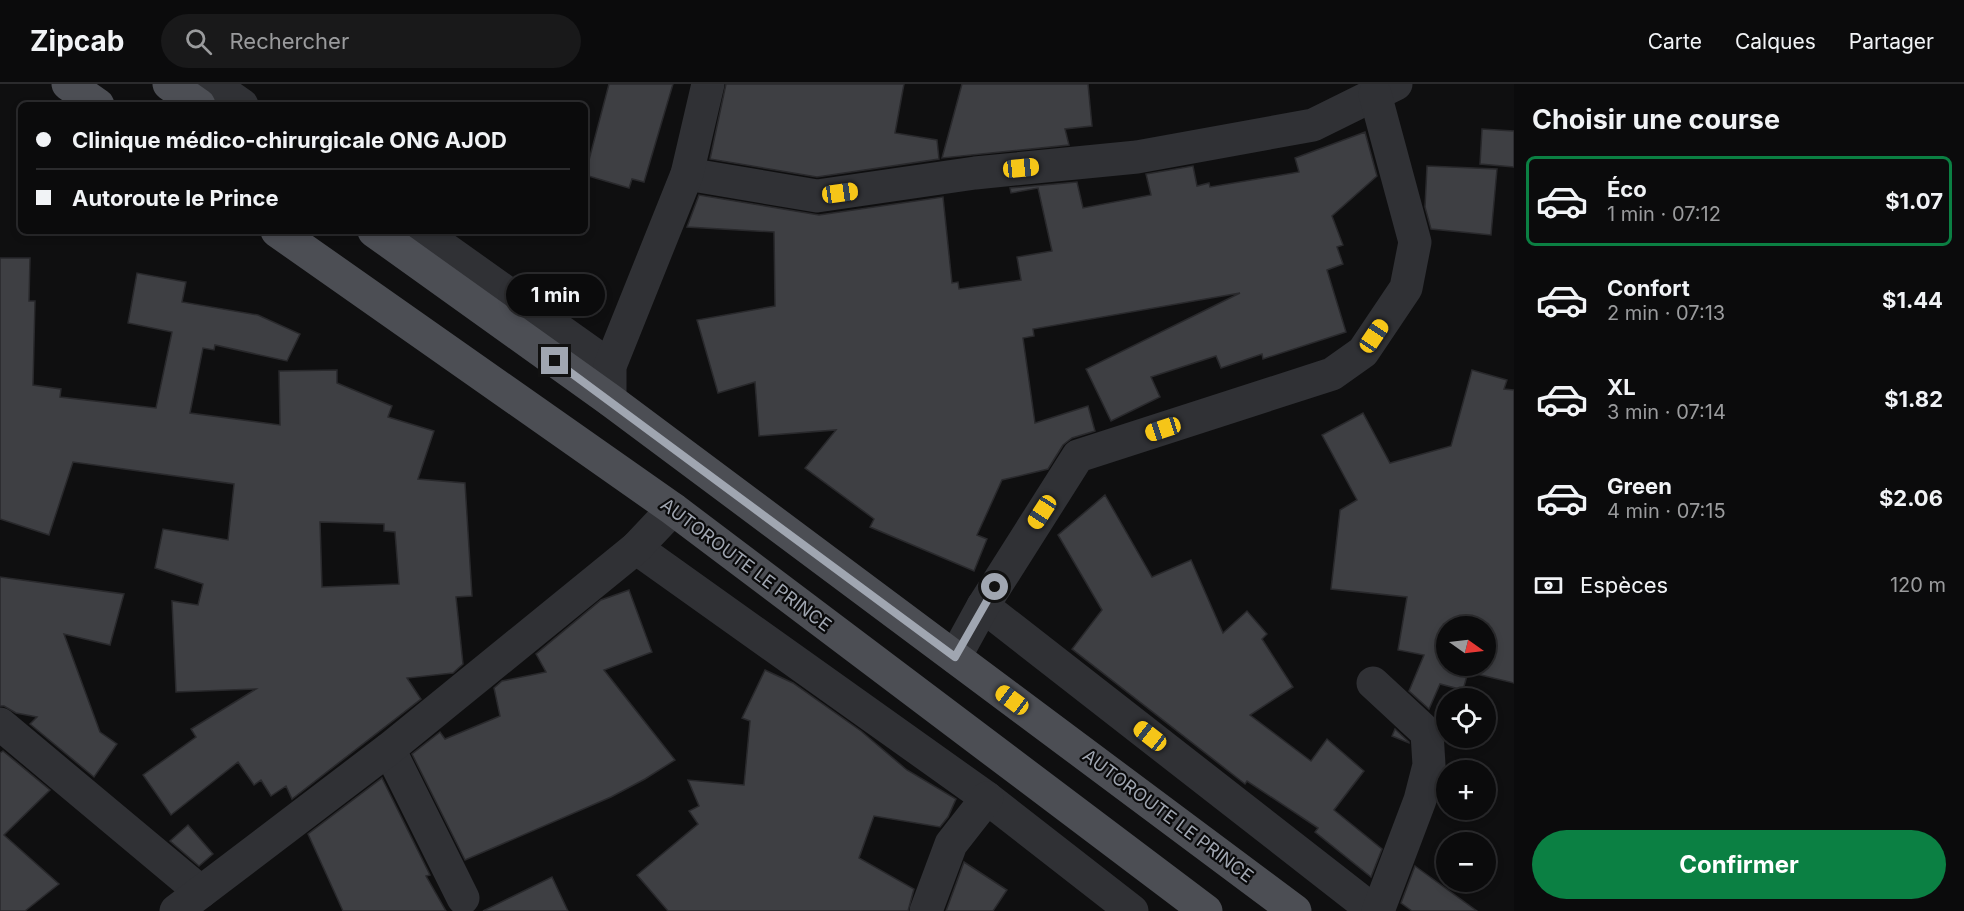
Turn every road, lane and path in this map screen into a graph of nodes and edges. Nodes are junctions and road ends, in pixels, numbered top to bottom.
1 (68, 84) edge
2 (169, 84) edge
3 (212, 84) edge
4 (708, 84) edge
5 (1385, 89) edge
6 (94, 102) edge
7 (195, 102) edge
8 (238, 102) edge
9 (687, 174) junction
10 (281, 234) edge
11 (378, 234) edge
12 (424, 234) edge
13 (610, 366) junction
14 (609, 400) junction
15 (673, 509) junction
16 (636, 548) junction
17 (983, 606) junction
18 (955, 657) junction
19 (1373, 683) dead end
20 (0, 724) edge
21 (389, 749) junction
22 (987, 798) junction
23 (201, 892) junction
24 (463, 898) dead end
25 (176, 911) edge
26 (926, 911) edge
27 (1132, 911) edge
28 (1206, 911) edge
29 (1295, 911) edge
30 (1376, 911) edge

1 - 6 main road
2 - 7 main road
3 - 8 street
4 - 9 street
5 - 9 street
5 - 17 street
9 - 13 street
10 - 15 main road, AUTOROUTE LE PRINCE
11 - 14 main road, AUTOROUTE LE PRINCE
12 - 13 street
13 - 14 street
14 - 18 main road, AUTOROUTE LE PRINCE
15 - 16 street
15 - 28 main road, AUTOROUTE LE PRINCE
16 - 21 street
16 - 22 street
17 - 18 street
17 - 30 street
18 - 29 main road, AUTOROUTE LE PRINCE
19 - 30 street
20 - 23 street
21 - 23 street
21 - 24 street
22 - 26 street
22 - 27 street
23 - 25 street

